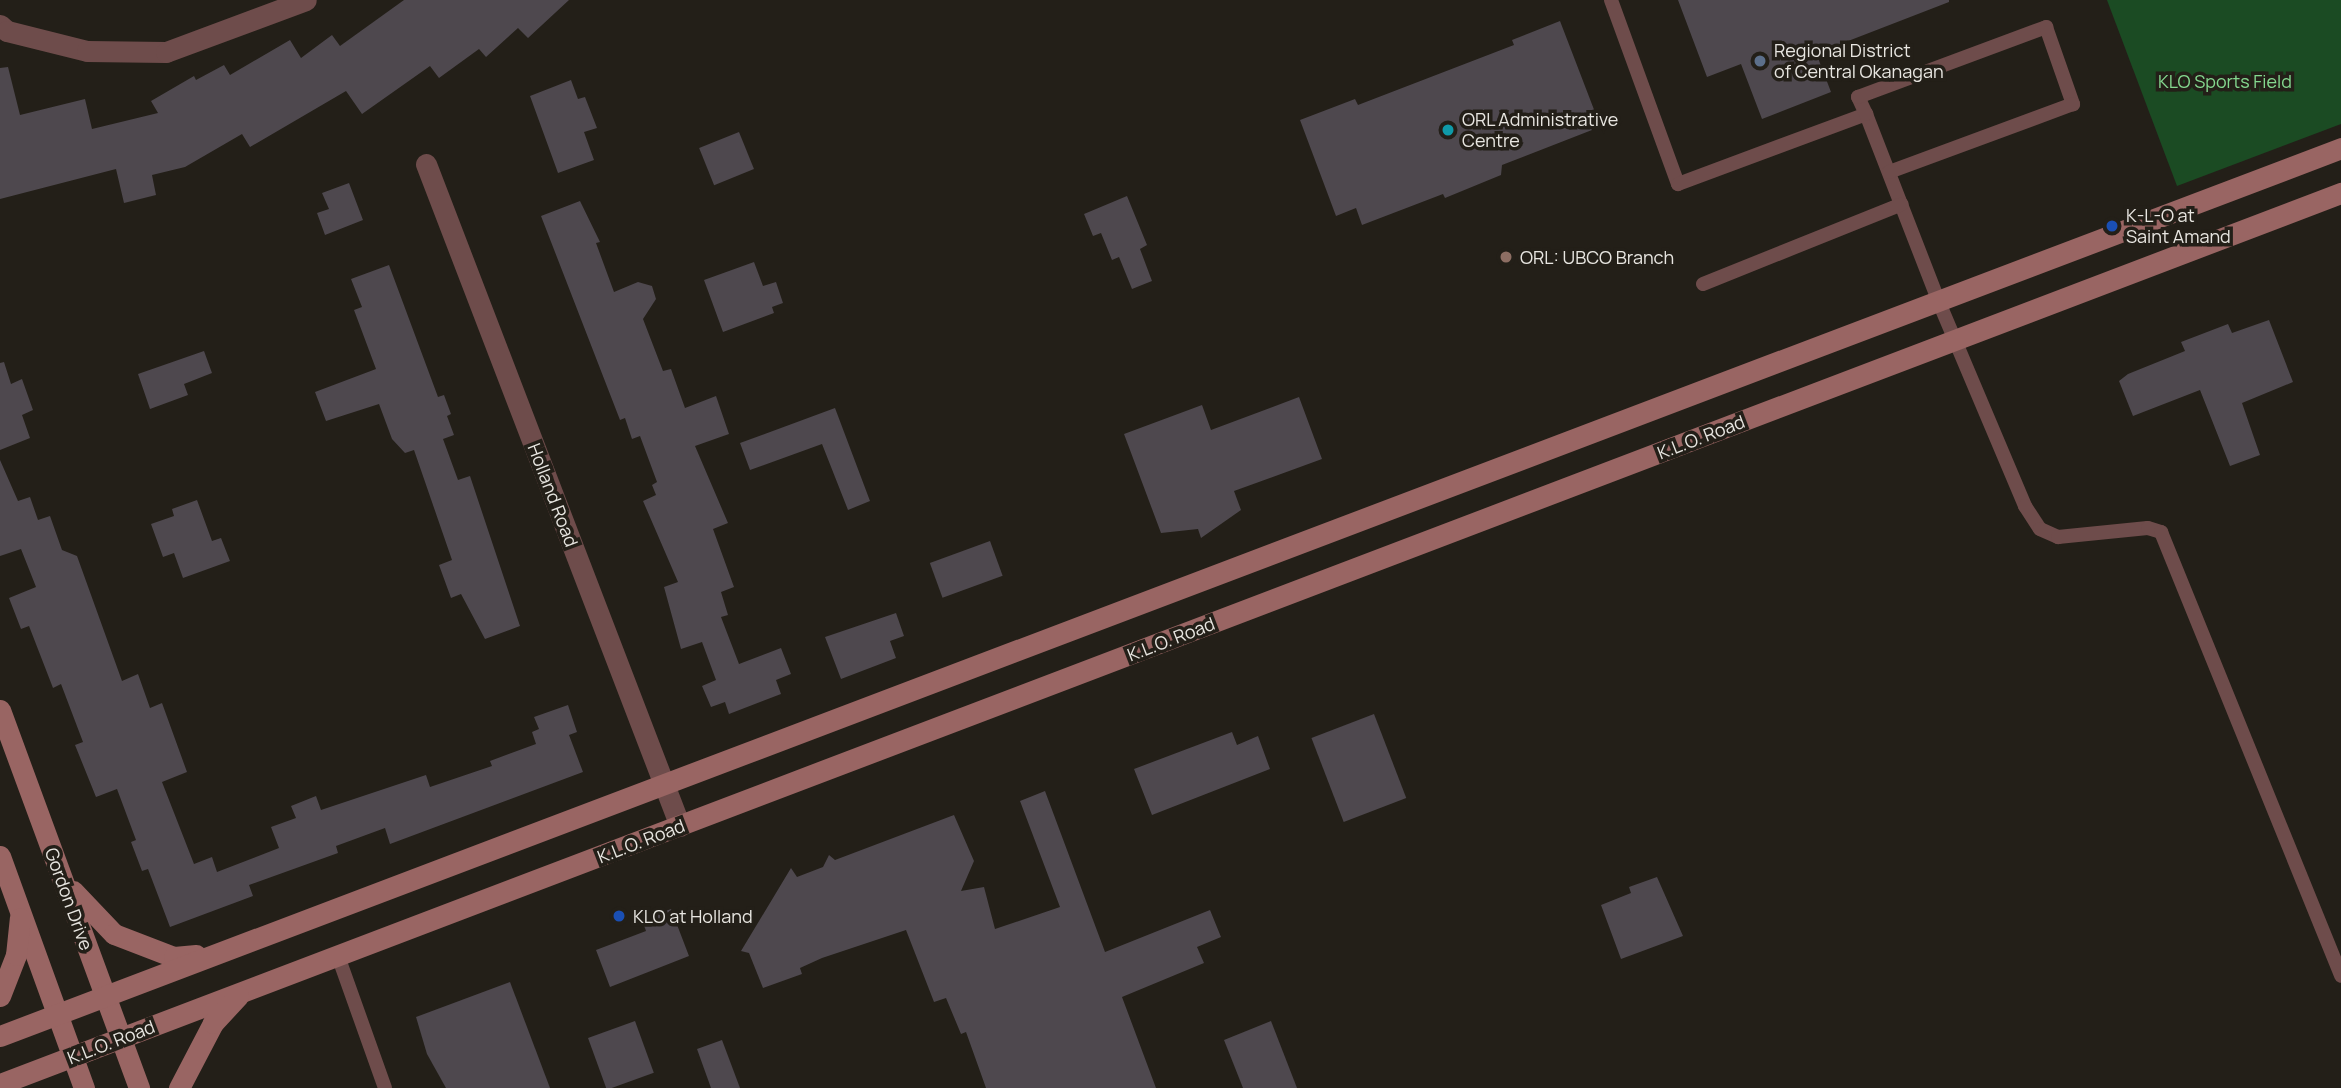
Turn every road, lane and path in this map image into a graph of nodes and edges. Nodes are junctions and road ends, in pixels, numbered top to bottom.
1 (306, 0) edge
2 (1611, 0) edge
3 (2, 31) edge
4 (1866, 114) junction
5 (2341, 148) edge
6 (426, 164) dead end
7 (1889, 172) junction
8 (2341, 193) edge
9 (1902, 204) junction
10 (1703, 285) dead end
11 (1938, 300) junction
12 (1957, 340) junction
13 (0, 710) edge
14 (664, 784) junction
15 (680, 826) junction
16 (0, 856) edge
17 (60, 874) junction
18 (20, 912) junction
19 (222, 952) junction
20 (338, 956) junction
21 (2341, 976) edge
22 (240, 993) junction
23 (0, 996) edge
24 (105, 996) junction
25 (57, 1014) junction
26 (0, 1036) edge
27 (121, 1038) junction
28 (73, 1057) junction
29 (0, 1084) edge
30 (84, 1088) edge
31 (139, 1088) edge
32 (179, 1088) edge
33 (386, 1088) edge

1 - 3 street
2 - 4 lane
4 - 7 lane
4 - 7 lane
5 - 11 main road
6 - 14 street, Holland Road
7 - 9 lane
8 - 12 main road, K.L.O. Road
9 - 10 lane
9 - 11 lane
11 - 12 lane
11 - 14 main road
12 - 15 main road, K.L.O. Road
12 - 21 lane
13 - 17 main road, Gordon Drive
14 - 15 street, Holland Road
14 - 19 main road
15 - 20 main road, K.L.O. Road
16 - 18 main road
17 - 19 main road
17 - 24 main road, Gordon Drive
18 - 23 main road
18 - 25 main road
19 - 24 main road
20 - 22 main road, K.L.O. Road
20 - 33 lane
22 - 27 main road, K.L.O. Road
22 - 32 main road
24 - 25 main road
24 - 27 main road, Gordon Drive
25 - 26 main road
25 - 28 main road
27 - 28 main road, K.L.O. Road
27 - 31 main road, Gordon Drive
28 - 29 main road, K.L.O. Road
28 - 30 main road

